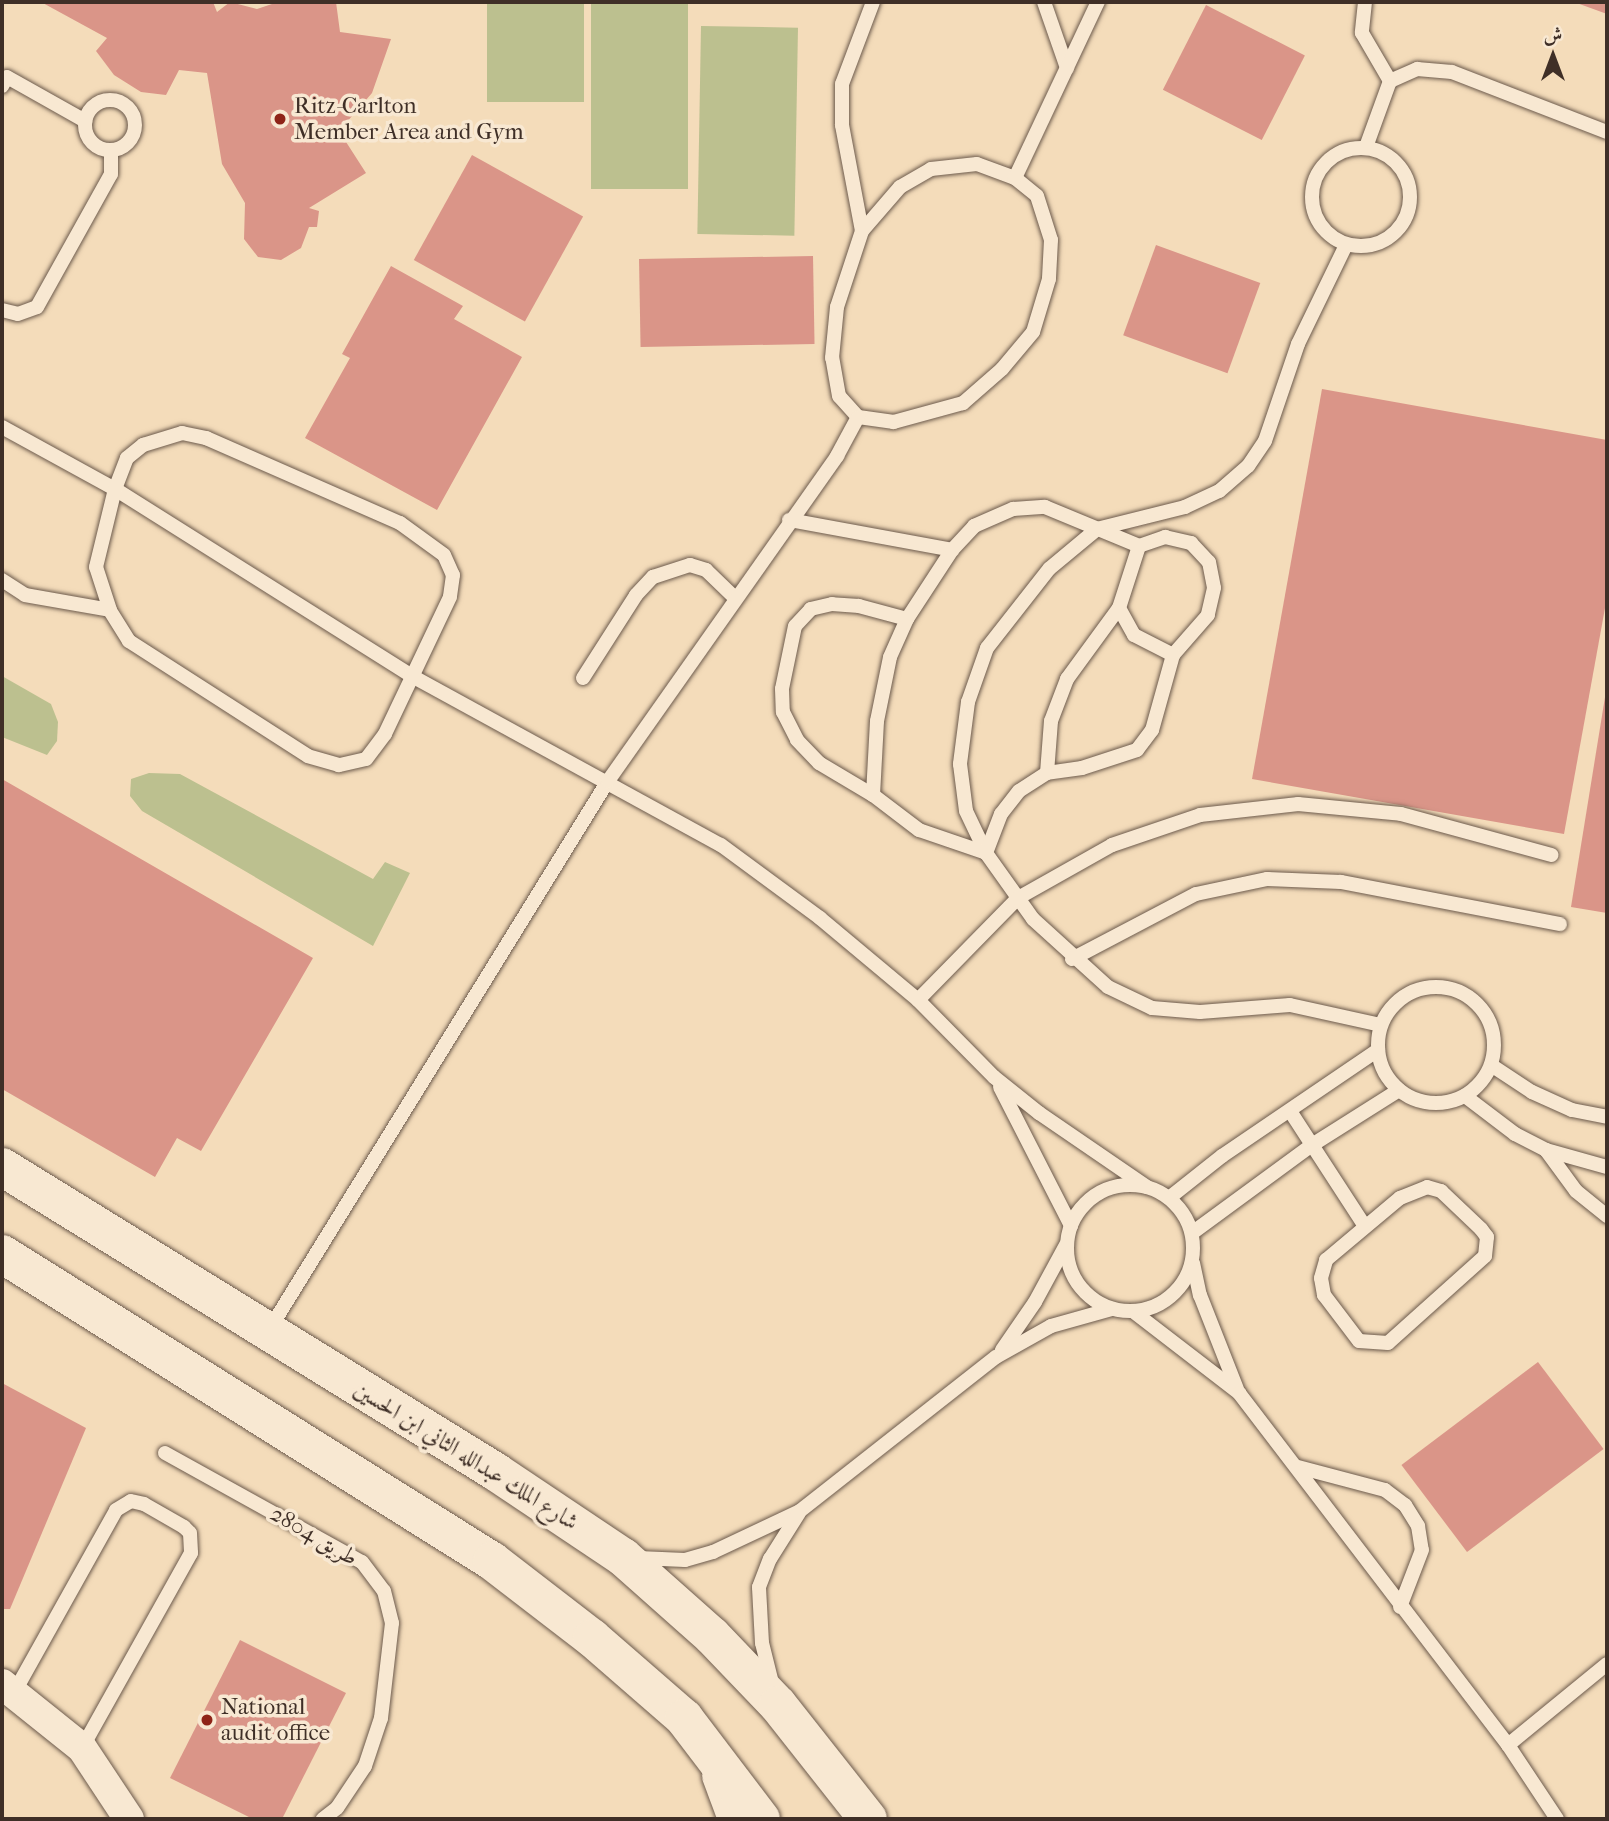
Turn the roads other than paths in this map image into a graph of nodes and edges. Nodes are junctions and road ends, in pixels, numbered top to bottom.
1 (873, 2) edge
2 (1044, 2) edge
3 (1098, 2) edge
4 (1365, 2) edge
5 (1067, 68) junction
6 (1390, 81) junction
7 (2, 86) edge
8 (85, 121) junction
9 (1607, 132) edge
10 (1366, 147) junction
11 (111, 151) junction
12 (1015, 178) junction
13 (862, 231) junction
14 (1346, 245) junction
15 (2, 310) edge
16 (858, 416) junction
17 (2, 427) edge
18 (115, 489) junction
19 (789, 520) junction
20 (1097, 529) junction
21 (1139, 546) junction
22 (951, 550) junction
23 (2, 580) edge
24 (735, 598) junction
25 (1119, 608) junction
26 (110, 610) junction
27 (907, 619) junction
28 (1173, 655) junction
29 (410, 675) junction
30 (583, 678) dead end
31 (1047, 773) junction
32 (608, 781) junction
33 (873, 795) junction
34 (986, 853) junction
35 (1552, 855) dead end
36 (1018, 898) junction
37 (1560, 924) dead end
38 (1073, 959) junction
39 (918, 1000) junction
40 (1381, 1025) junction
41 (1378, 1049) junction
42 (1491, 1065) junction
43 (994, 1077) junction
44 (1399, 1090) junction
45 (1465, 1096) junction
46 (1290, 1111) junction
47 (1607, 1117) edge
48 (1312, 1145) junction
49 (1546, 1150) junction
50 (2, 1167) edge
51 (1607, 1167) edge
52 (1147, 1187) junction
53 (1169, 1198) junction
54 (1607, 1216) edge
55 (1364, 1225) junction
56 (1071, 1226) junction
57 (1192, 1233) junction
58 (1067, 1244) junction
59 (2, 1254) edge
60 (1193, 1260) junction
61 (1112, 1310) junction
62 (1134, 1312) junction
63 (266, 1334) junction
64 (996, 1357) junction
65 (1239, 1393) junction
66 (165, 1453) dead end
67 (1298, 1467) junction
68 (800, 1511) junction
69 (623, 1557) junction
70 (1400, 1607) junction
71 (1607, 1664) edge
72 (8, 1688) edge
73 (778, 1705) junction
74 (684, 1718) junction
75 (1508, 1745) junction
76 (82, 1748) junction
77 (129, 1819) edge
78 (323, 1819) edge
79 (733, 1819) edge
80 (761, 1819) edge
81 (868, 1819) edge
82 (1557, 1819) edge

1 - 13 lane
2 - 5 lane
3 - 5 lane
4 - 6 lane
5 - 12 lane
6 - 9 lane
6 - 10 lane
7 - 8 lane
8 - 11 lane
8 - 11 lane
10 - 14 lane
10 - 14 lane
11 - 15 lane
12 - 13 lane
12 - 16 lane
13 - 16 lane
14 - 20 lane
16 - 19 lane
17 - 18 lane
18 - 26 lane
18 - 29 lane
18 - 29 lane
19 - 22 lane
19 - 24 lane
20 - 21 lane
20 - 22 lane
20 - 34 lane
21 - 25 lane
21 - 28 lane
22 - 27 lane
23 - 26 lane
24 - 30 lane
24 - 32 lane
25 - 28 lane
25 - 31 lane
26 - 29 lane
27 - 33 lane
27 - 33 lane
28 - 31 lane
29 - 32 lane
31 - 34 lane
32 - 39 lane
32 - 63 lane
33 - 34 lane
34 - 36 lane
35 - 36 lane
36 - 38 lane
36 - 39 lane
37 - 38 lane
38 - 40 lane
39 - 43 lane
40 - 41 lane
40 - 42 lane
41 - 44 lane
41 - 46 lane
42 - 45 lane
42 - 47 lane
43 - 52 lane
43 - 56 lane
44 - 45 lane
44 - 48 lane
45 - 49 lane
46 - 48 lane
46 - 53 lane
48 - 55 lane
48 - 57 lane
49 - 51 lane
49 - 54 lane
50 - 63 main road, شارع الملك عبدالله الثاني ابن الحسين
52 - 53 lane
52 - 56 lane
53 - 57 lane
55 - 55 lane
56 - 58 lane
57 - 60 lane
58 - 61 lane
58 - 64 lane
59 - 74 main road
60 - 62 lane
60 - 65 lane
61 - 62 lane
61 - 64 lane
62 - 65 lane
63 - 69 main road, شارع الملك عبدالله الثاني ابن الحسين
64 - 68 lane
65 - 67 lane
66 - 78 lane, طريق 2804
67 - 70 lane
67 - 70 lane
68 - 69 lane
68 - 73 lane
69 - 73 main road, شارع الملك عبدالله الثاني ابن الحسين
70 - 75 lane
71 - 75 lane
72 - 76 street
72 - 76 lane
73 - 81 main road, شارع الملك عبدالله الثاني ابن الحسين
74 - 79 street
74 - 80 main road
75 - 82 lane
76 - 77 street

